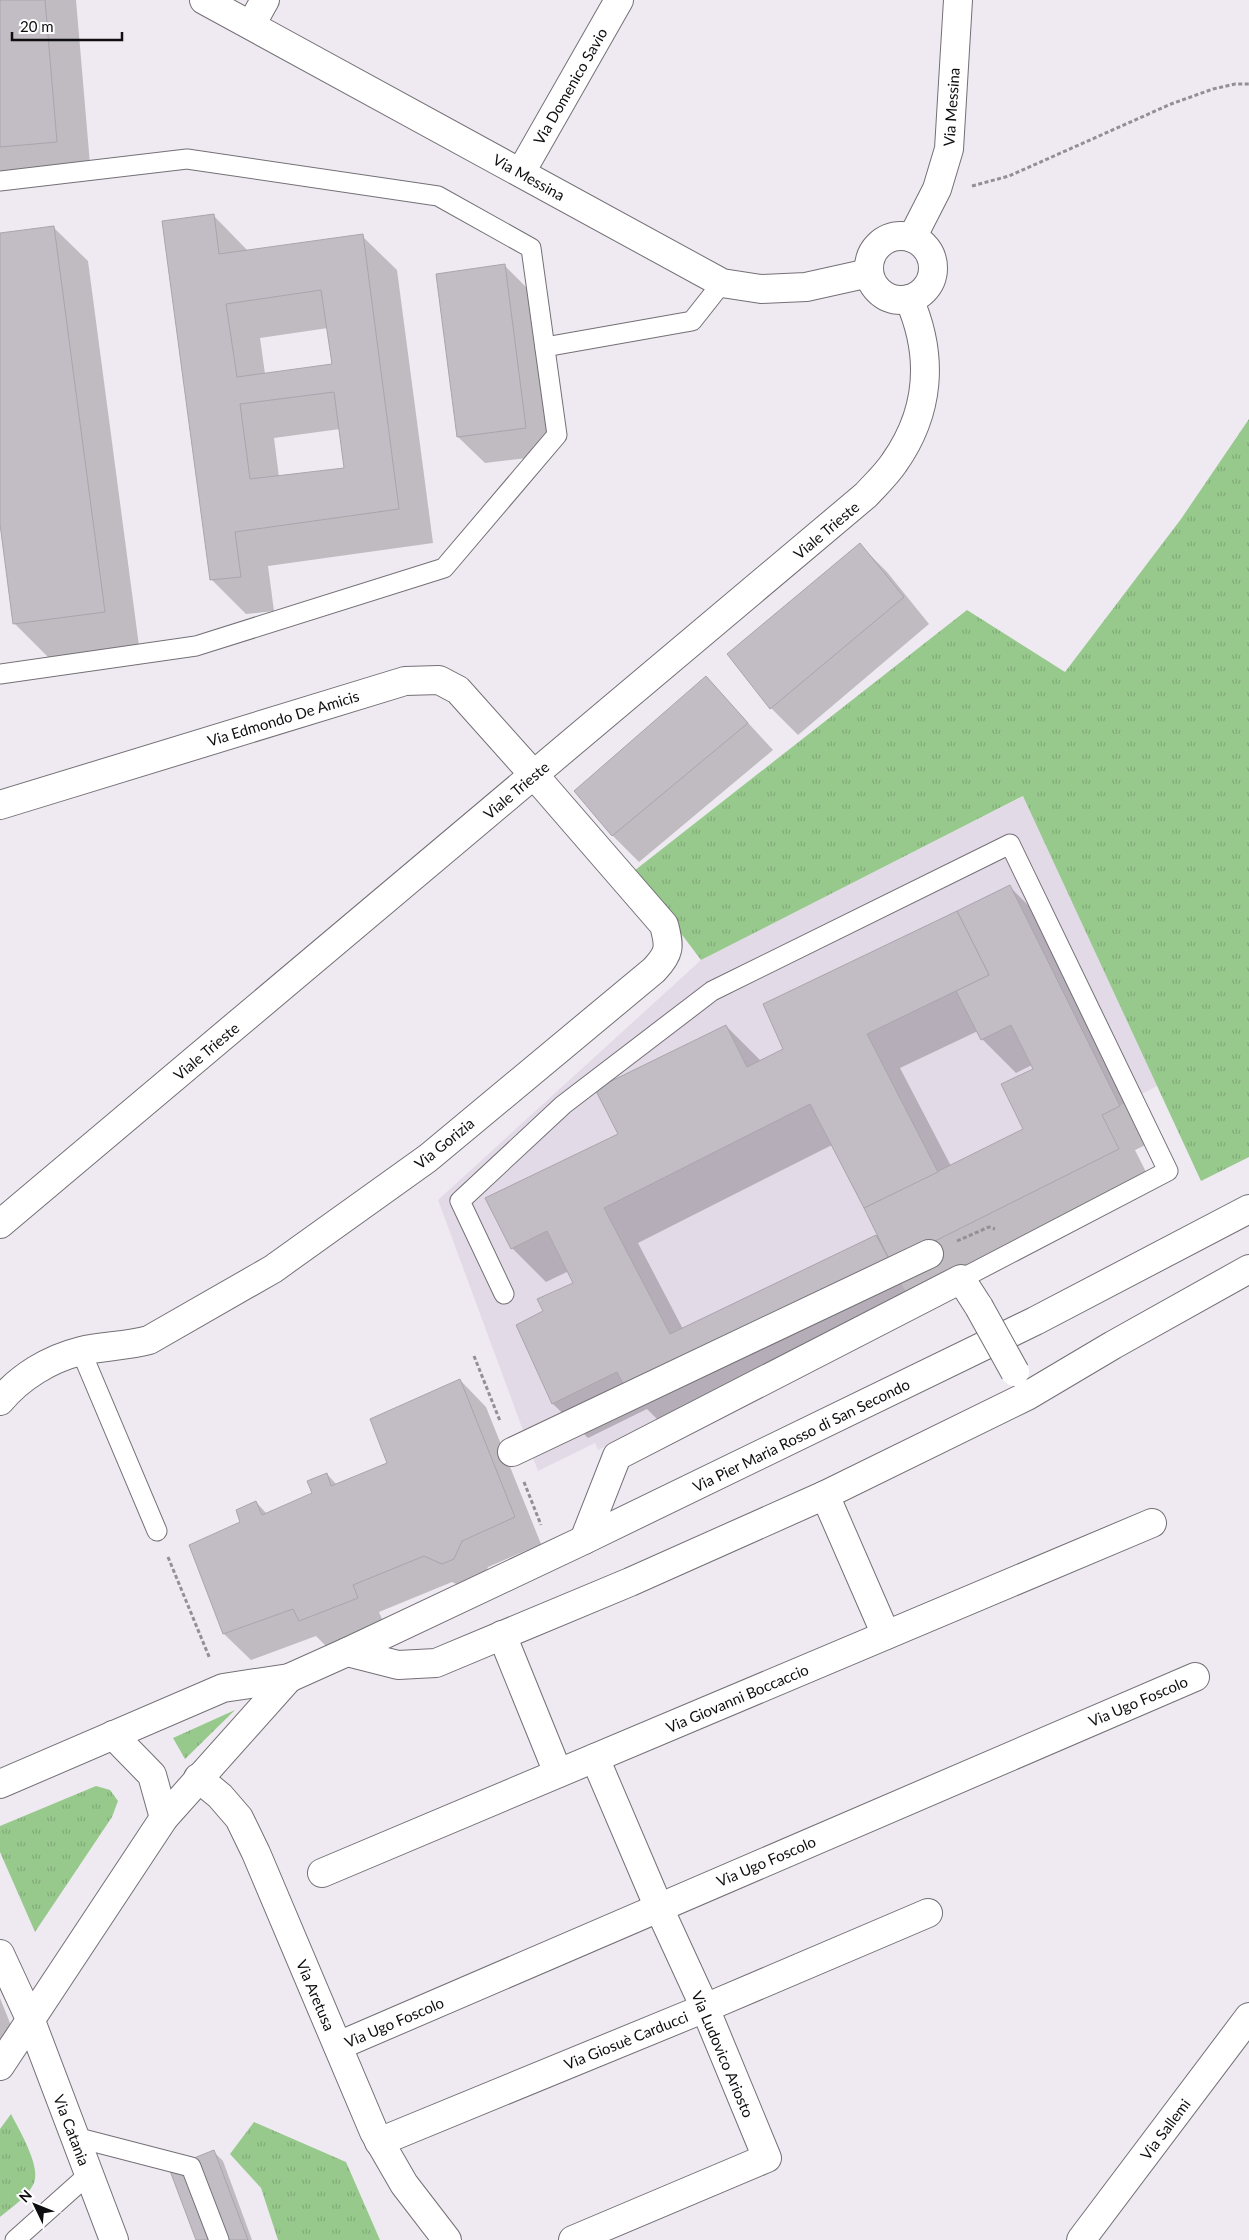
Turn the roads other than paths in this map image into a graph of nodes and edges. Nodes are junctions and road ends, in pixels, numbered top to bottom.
1 (204, 0) edge
2 (264, 0) edge
3 (619, 0) edge
4 (958, 0) edge
5 (251, 25) junction
6 (521, 172) junction
7 (0, 181) edge
8 (912, 238) junction
9 (869, 273) junction
10 (722, 283) junction
11 (909, 299) junction
12 (545, 347) junction
13 (0, 674) edge
14 (534, 776) junction
15 (0, 805) edge
16 (1249, 1208) edge
17 (0, 1224) edge
18 (929, 1254) dead end
19 (1249, 1269) edge
20 (961, 1278) junction
21 (504, 1294) dead end
22 (81, 1351) junction
23 (1021, 1384) junction
24 (0, 1401) edge
25 (512, 1452) dead end
26 (826, 1495) junction
27 (1152, 1523) dead end
28 (157, 1531) road end
29 (584, 1540) junction
30 (502, 1635) junction
31 (886, 1635) junction
32 (347, 1652) junction
33 (1195, 1677) dead end
34 (289, 1678) junction
35 (113, 1735) junction
36 (595, 1758) junction
37 (558, 1773) junction
38 (198, 1778) junction
39 (0, 1784) edge
40 (164, 1818) junction
41 (322, 1873) dead end
42 (659, 1908) junction
43 (928, 1912) dead end
44 (0, 1954) edge
45 (705, 2008) junction
46 (1249, 2017) edge
47 (31, 2021) junction
48 (338, 2046) junction
49 (0, 2066) edge
50 (75, 2137) junction
51 (379, 2142) junction
52 (89, 2174) junction
53 (15, 2240) edge
54 (114, 2240) edge
55 (219, 2240) edge
56 (447, 2240) edge
57 (573, 2240) edge
58 (1081, 2240) edge

1 - 5 street, Via Messina
2 - 5 street
3 - 6 street, Via Domenico Savio
4 - 8 street, Via Messina
5 - 6 street, Via Messina
6 - 10 street, Via Messina
7 - 12 lane
8 - 9 street
8 - 11 street
9 - 10 street, Via Messina
9 - 11 street
10 - 12 lane
11 - 14 street, Viale Trieste
12 - 13 lane
14 - 15 street, Via Edmondo De Amicis
14 - 17 street, Viale Trieste
14 - 22 street, Via Gorizia
16 - 29 street, Via Pier Maria Rosso di San Secondo
18 - 25 street
19 - 23 street
20 - 21 lane
20 - 23 street, bridge
20 - 29 street
22 - 24 street, Via Gorizia
22 - 28 lane
23 - 26 street
26 - 30 street
26 - 31 street
27 - 31 street, Via Giovanni Boccaccio
29 - 32 street, Via Pier Maria Rosso di San Secondo
30 - 32 street
30 - 37 street
31 - 36 street, Via Giovanni Boccaccio
32 - 34 street, Via Pier Maria Rosso di San Secondo
33 - 42 street, Via Ugo Foscolo
34 - 35 street, Via Pier Maria Rosso di San Secondo
34 - 38 street
35 - 39 street, Via Pier Maria Rosso di San Secondo
35 - 40 street
36 - 37 street, Via Giovanni Boccaccio
36 - 42 street, Via Ludovico Ariosto
37 - 41 street, Via Giovanni Boccaccio
38 - 40 street
38 - 48 street, Via Aretusa
40 - 47 street
42 - 45 street, Via Ludovico Ariosto
42 - 48 street, Via Ugo Foscolo
43 - 45 street, Via Giosuè Carducci
44 - 47 street, Via Catania
45 - 51 street, Via Giosuè Carducci
45 - 57 street, Via Ludovico Ariosto
46 - 58 street, Via Sallemi
47 - 49 street
47 - 50 street, Via Catania
48 - 51 street, Via Aretusa
50 - 52 street, Via Catania
50 - 55 lane
51 - 56 street, Via Aretusa
52 - 53 lane
52 - 54 street, Via Catania

